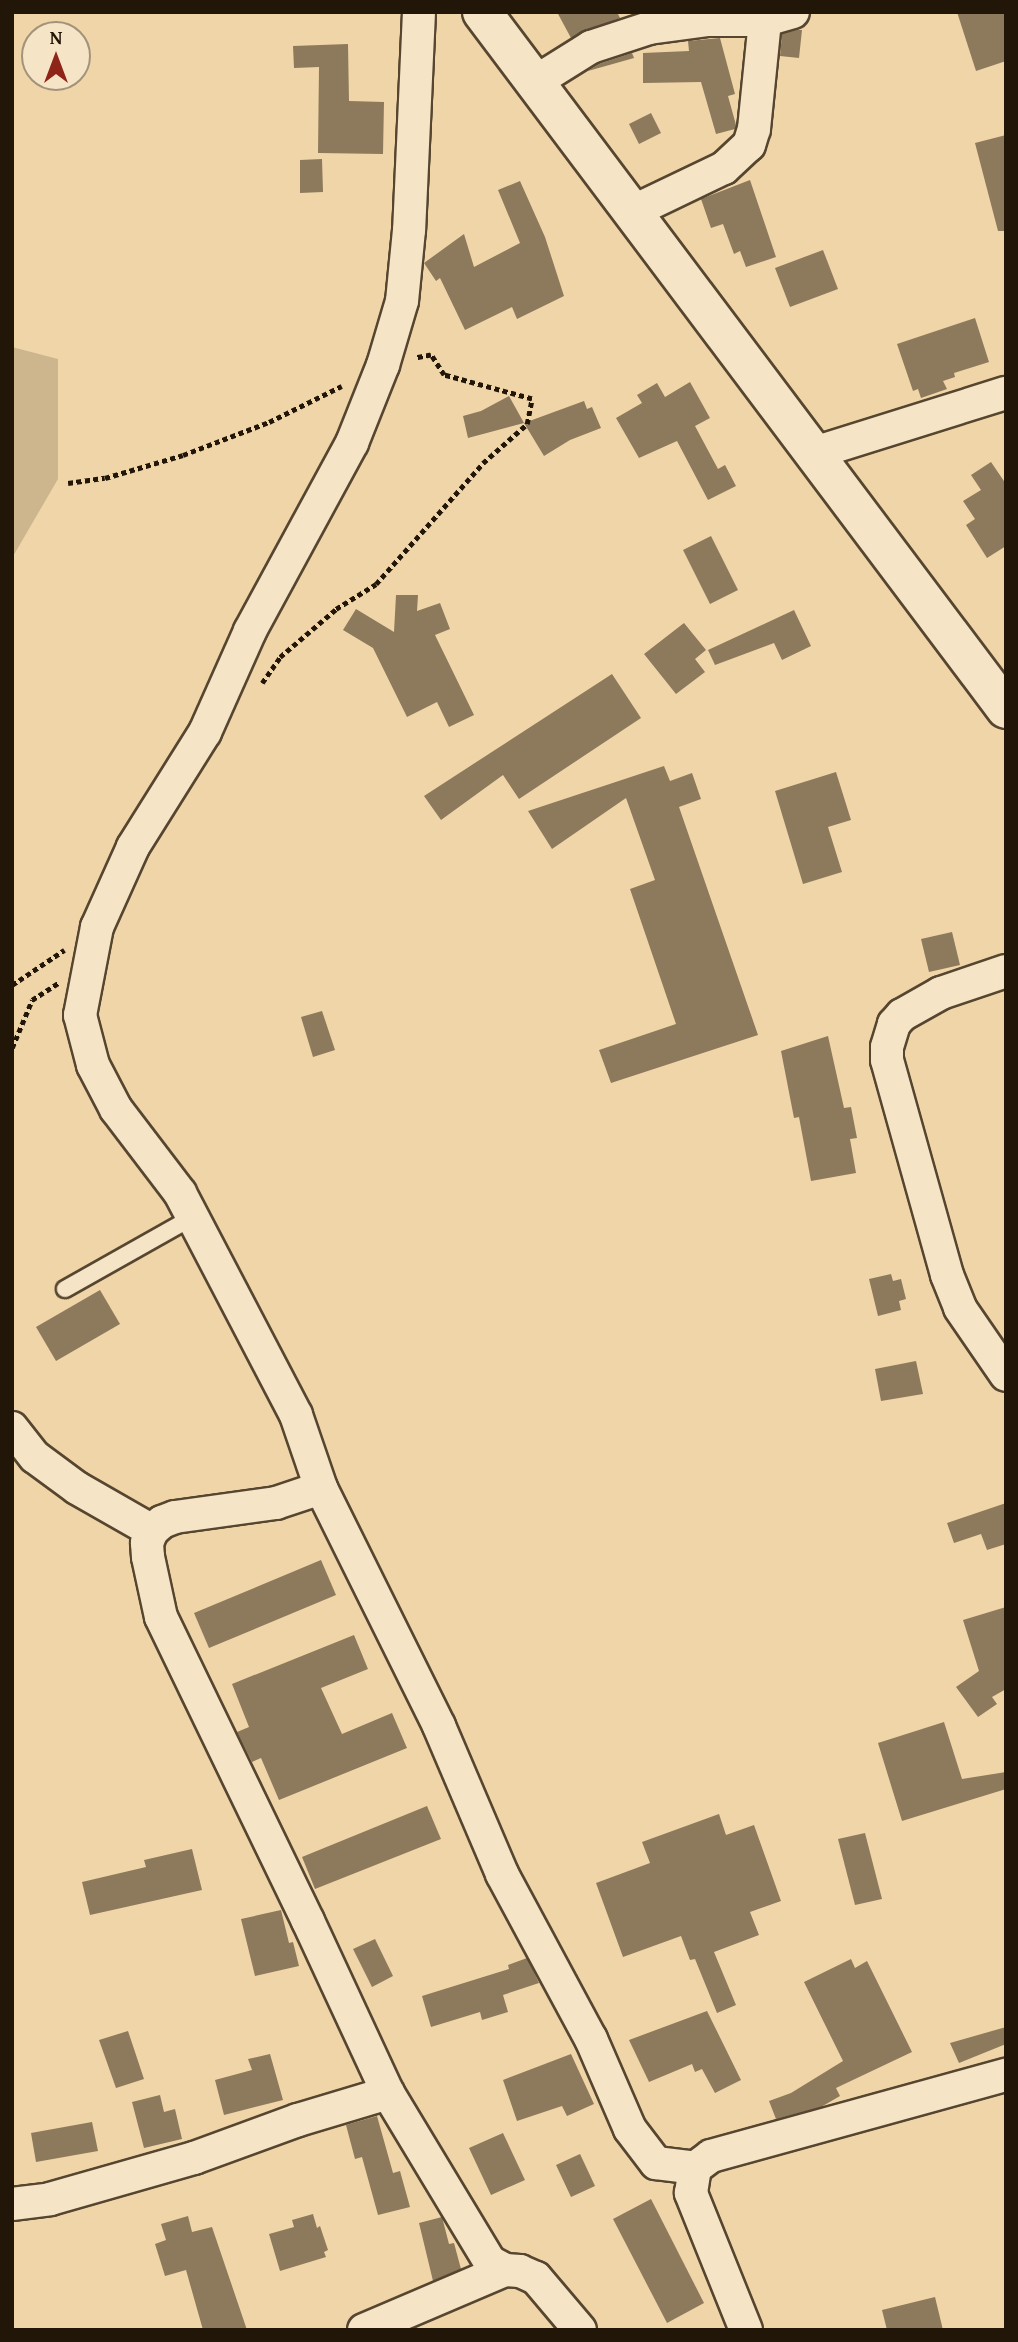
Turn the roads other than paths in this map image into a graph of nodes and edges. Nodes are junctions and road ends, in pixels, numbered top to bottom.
1 (419, 12) edge
2 (482, 12) edge
3 (779, 16) edge
4 (535, 82) junction
5 (632, 212) junction
6 (1006, 393) edge
7 (814, 453) junction
8 (1006, 709) edge
9 (1006, 971) edge
10 (193, 1217) junction
11 (65, 1289) dead end
12 (1006, 1375) edge
13 (12, 1428) edge
14 (321, 1488) junction
15 (152, 1531) junction
16 (1006, 2075) edge
17 (387, 2093) junction
18 (695, 2168) junction
19 (12, 2204) edge
20 (505, 2270) junction
21 (364, 2330) edge
22 (580, 2330) edge
23 (746, 2330) edge

1 - 10 street
2 - 4 street
3 - 4 street
3 - 5 street
4 - 5 street
5 - 7 street
6 - 7 street
7 - 8 street
9 - 12 street
10 - 11 lane
10 - 14 street
13 - 15 street
14 - 15 street
14 - 18 street
15 - 17 street
16 - 18 street
17 - 19 street
17 - 20 street
18 - 23 street
20 - 21 street
20 - 22 street

